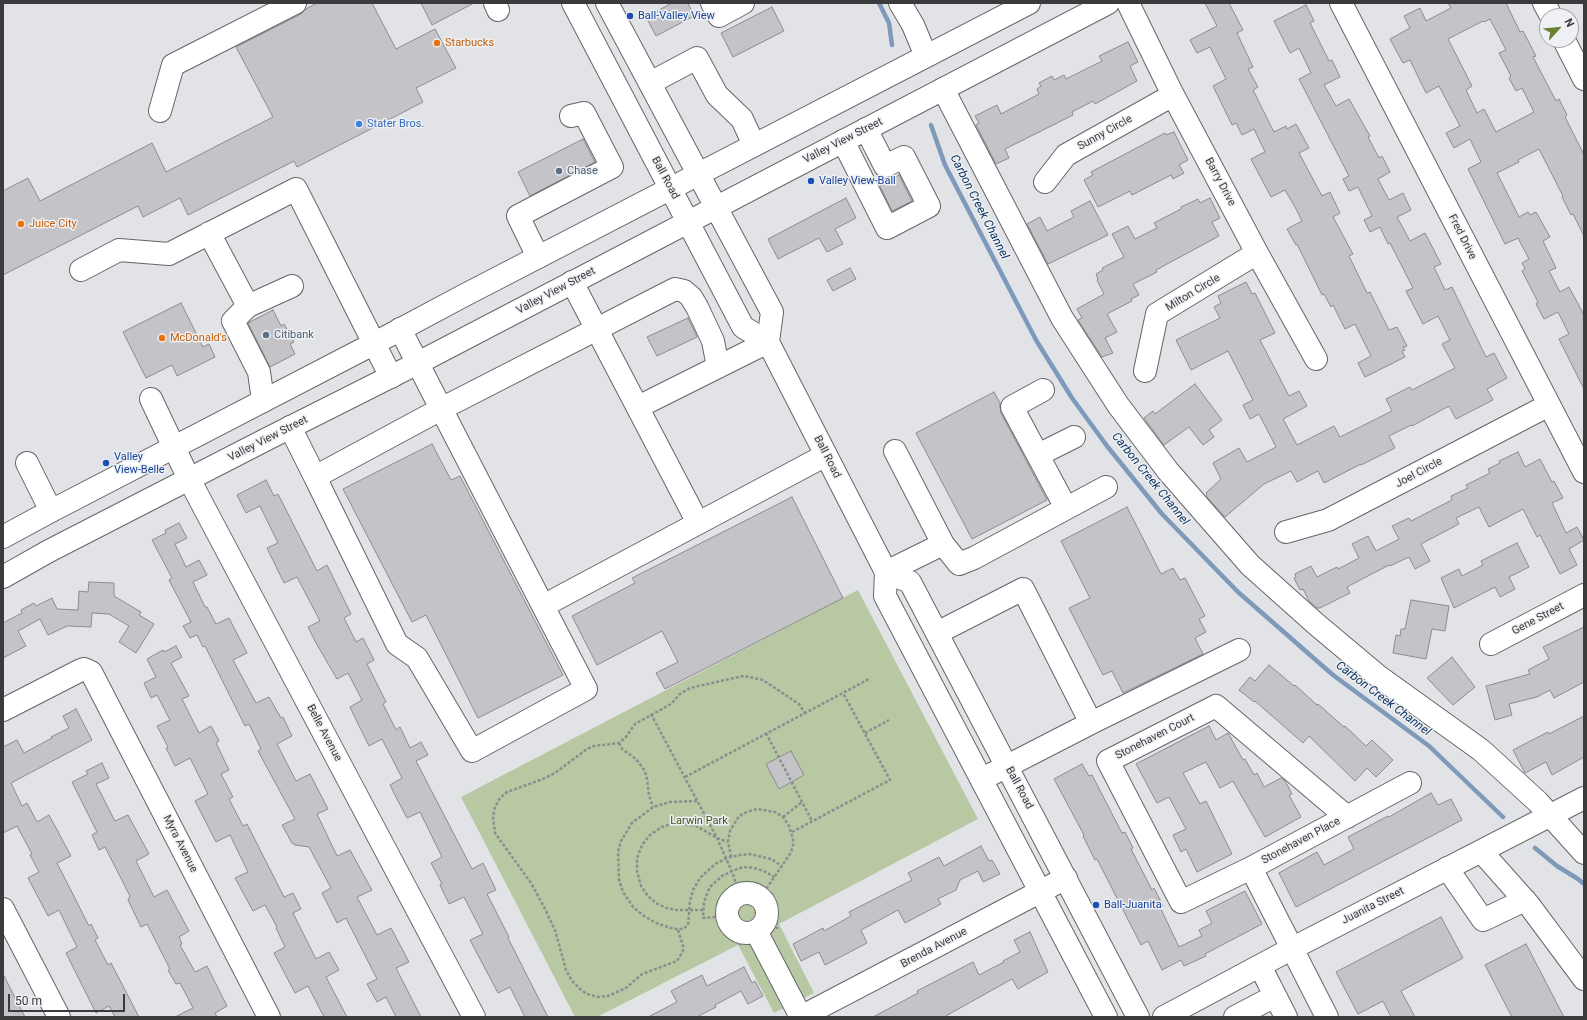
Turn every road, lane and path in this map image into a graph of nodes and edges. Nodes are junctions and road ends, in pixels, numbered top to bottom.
1 (295, 3) edge
2 (573, 3) edge
3 (607, 3) edge
4 (712, 3) edge
5 (742, 3) edge
6 (900, 3) edge
7 (1029, 3) edge
8 (1108, 3) edge
9 (1128, 3) edge
10 (1349, 6) edge
11 (1568, 48) edge
12 (926, 56) junction
13 (1584, 79) edge
14 (650, 83) junction
15 (943, 89) junction
16 (1173, 94) junction
17 (160, 111) dead end
18 (571, 116) dead end
19 (866, 129) junction
20 (842, 141) junction
21 (754, 145) junction
22 (699, 174) junction
23 (1045, 182) dead end
24 (670, 188) junction
25 (716, 207) junction
26 (688, 222) junction
27 (209, 233) junction
28 (1257, 253) junction
29 (538, 257) junction
30 (81, 270) dead end
31 (572, 282) junction
32 (292, 286) dead end
33 (248, 306) junction
34 (400, 329) junction
35 (596, 329) junction
36 (768, 342) junction
37 (375, 343) junction
38 (1316, 359) dead end
39 (418, 363) junction
40 (718, 367) junction
41 (1144, 371) dead end
42 (391, 377) junction
43 (1043, 390) dead end
44 (151, 399) dead end
45 (263, 401) junction
46 (1549, 405) junction
47 (638, 407) junction
48 (441, 409) junction
49 (290, 427) junction
50 (1074, 437) dead end
51 (175, 447) junction
52 (895, 450) dead end
53 (826, 455) junction
54 (1038, 455) junction
55 (27, 463) dead end
56 (1584, 472) edge
57 (315, 477) junction
58 (189, 479) junction
59 (1106, 487) dead end
60 (1066, 508) junction
61 (52, 511) junction
62 (698, 523) junction
63 (1286, 532) dead end
64 (3, 538) edge
65 (943, 544) junction
66 (886, 572) junction
67 (3, 577) edge
68 (1584, 595) edge
69 (543, 606) junction
70 (937, 633) junction
71 (1491, 644) dead end
72 (1239, 650) dead end
73 (869, 679) dead end
74 (843, 693) junction
75 (3, 710) edge
76 (805, 713) junction
77 (651, 714) junction
78 (889, 720) dead end
79 (1091, 723) junction
80 (766, 733) junction
81 (865, 733) junction
82 (619, 743) junction
83 (1007, 766) junction
84 (685, 777) junction
85 (982, 779) junction
86 (1410, 783) dead end
87 (1584, 798) edge
88 (697, 801) junction
89 (802, 802) junction
90 (653, 807) junction
91 (1347, 816) junction
92 (1550, 816) junction
93 (783, 817) junction
94 (812, 821) junction
95 (792, 832) junction
96 (717, 838) junction
97 (728, 841) junction
98 (1481, 851) junction
99 (1584, 854) edge
100 (731, 857) junction
101 (726, 858) junction
102 (782, 866) junction
103 (1251, 868) junction
104 (1447, 868) junction
105 (732, 870) junction
106 (774, 877) junction
107 (1066, 878) junction
108 (1040, 892) junction
109 (739, 895) joint
110 (1525, 900) junction
111 (3, 909) edge
112 (689, 910) junction
113 (703, 910) junction
114 (717, 917) dead end
115 (678, 930) junction
116 (777, 932) dead end
117 (1293, 948) junction
118 (1260, 966) junction
119 (1584, 979) edge
120 (1275, 996) junction
121 (59, 1017) edge
122 (269, 1017) edge
123 (474, 1017) edge
124 (801, 1017) edge
125 (1106, 1017) edge
126 (1138, 1017) edge
127 (1164, 1017) edge
128 (1236, 1017) edge
129 (1286, 1017) edge
130 (1328, 1017) edge

1 - 17 street
2 - 24 street, Ball Road
3 - 14 street
4 - 5 street
6 - 12 street
7 - 12 street
8 - 15 street, Valley View Street
9 - 16 street, Barry Drive
10 - 46 street, Fred Drive
11 - 13 street
12 - 21 street
14 - 21 street
14 - 22 street
15 - 19 street, Valley View Street
15 - 92 street
16 - 23 street, Sunny Circle
16 - 28 street, Barry Drive
18 - 29 street
19 - 20 street, Valley View Street
19 - 20 street
20 - 25 street, Valley View Street
21 - 22 street
22 - 24 street
22 - 25 street
24 - 26 street, Ball Road
24 - 29 street
25 - 26 street, Valley View Street
25 - 36 street
26 - 31 street, Valley View Street
26 - 36 street, Ball Road
27 - 30 street
27 - 33 street
27 - 37 street
28 - 38 street, Barry Drive
28 - 41 street, Milton Circle
29 - 34 street
31 - 35 street
31 - 39 street, Valley View Street
32 - 33 street
33 - 45 street
34 - 37 street
34 - 39 street
35 - 40 street
35 - 47 street
35 - 48 street
36 - 40 street
36 - 53 street, Ball Road
37 - 42 street
37 - 45 street
39 - 42 street, Valley View Street
39 - 48 street
40 - 47 street
42 - 49 street, Valley View Street
43 - 54 street
44 - 51 street, Belle Avenue
45 - 51 street
46 - 56 street, Fred Drive
46 - 63 street, Joel Circle
47 - 62 street
48 - 57 street
48 - 69 street
49 - 57 street
49 - 58 street, Valley View Street
50 - 54 street
51 - 58 street, Belle Avenue
51 - 61 street
52 - 65 street
53 - 62 street
53 - 66 street, Ball Road
54 - 60 street
55 - 61 street
57 - 69 street
58 - 67 street, Valley View Street
58 - 123 street, Belle Avenue
59 - 60 street
60 - 65 street
61 - 64 street
62 - 69 street
65 - 66 street
66 - 70 street, Ball Road
66 - 85 street, Ball Road
68 - 71 street, Gene Street
70 - 79 street
70 - 83 street, Ball Road
72 - 79 street
73 - 74 path
74 - 76 path
74 - 81 path
75 - 122 street, Myra Avenue
76 - 77 path
76 - 80 path
77 - 82 path
77 - 84 path
78 - 81 path
79 - 83 street
80 - 84 path
80 - 89 path
81 - 94 path
82 - 90 path
82 - 115 path
83 - 85 street
83 - 107 street, Ball Road
84 - 88 path
85 - 108 street, Ball Road
86 - 91 street, Stonehaven Place
87 - 92 street, Juanita Street
88 - 90 path
88 - 96 path
89 - 93 path
89 - 94 path
90 - 115 path
91 - 103 street, Stonehaven Place
91 - 103 street, Stonehaven Court
92 - 98 street, Juanita Street
92 - 99 street
93 - 95 path
93 - 97 path
94 - 95 path
95 - 102 path
96 - 97 path
96 - 101 path
96 - 112 path
97 - 100 path
98 - 104 street, Juanita Street
98 - 110 street
100 - 101 path
100 - 102 path
101 - 105 path
101 - 112 path
102 - 106 path
103 - 117 street, Stonehaven Place
104 - 110 street
104 - 117 street, Juanita Street
105 - 106 path
105 - 109 path
105 - 113 path
106 - 116 path
107 - 108 street, Brenda Avenue
107 - 126 street, Ball Road
108 - 124 street, Brenda Avenue
108 - 125 street, Ball Road
109 - 124 street
110 - 119 street
111 - 121 street
112 - 113 path
112 - 115 path
113 - 114 path
117 - 118 street, Juanita Street
117 - 130 street, Stonehaven Place
118 - 120 street
118 - 127 street, Juanita Street
120 - 128 street
120 - 129 street

